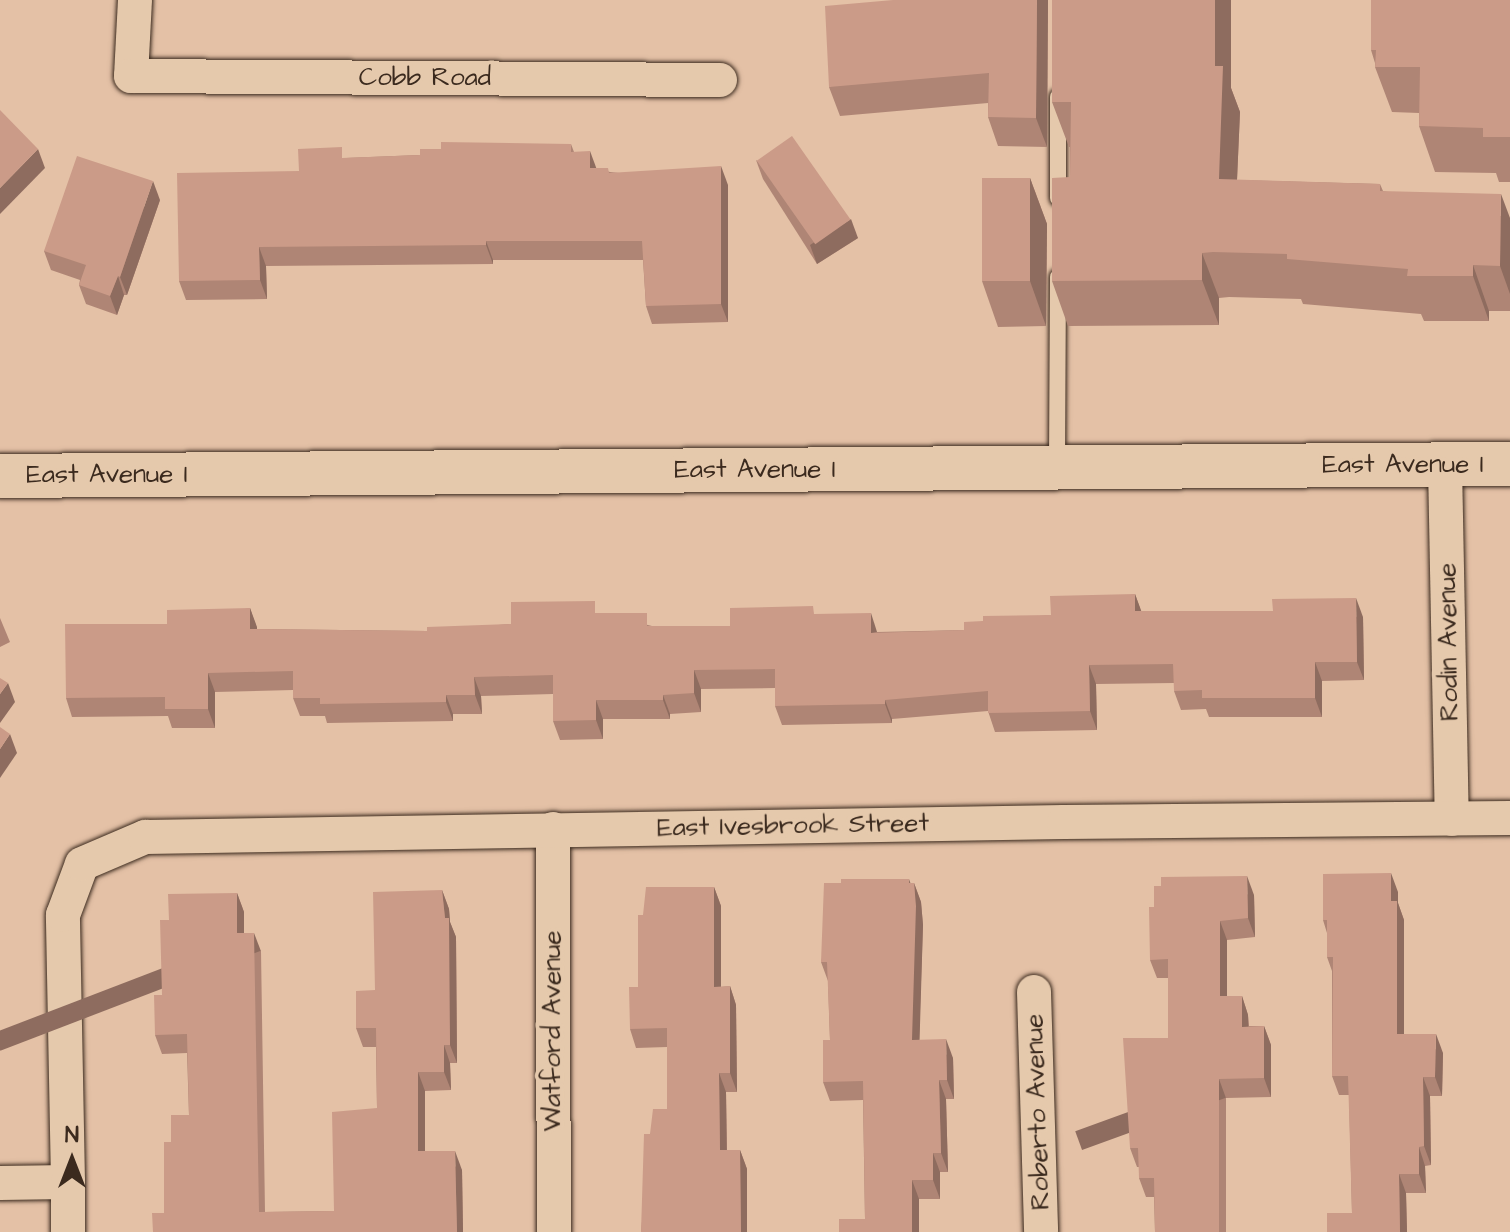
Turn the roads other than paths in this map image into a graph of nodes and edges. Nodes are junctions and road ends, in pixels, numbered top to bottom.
1 (135, 0) edge
2 (1058, 78) edge
3 (720, 80) dead end
4 (1058, 218) edge
5 (1058, 265) edge
6 (1510, 464) edge
7 (1445, 465) junction
8 (1057, 468) junction
9 (0, 476) edge
10 (1510, 818) edge
11 (1452, 819) junction
12 (553, 829) junction
13 (1034, 992) dead end
14 (68, 1182) junction
15 (0, 1183) edge
16 (68, 1232) edge
17 (554, 1232) edge
18 (1041, 1232) edge

1 - 3 street, Cobb Road
2 - 4 lane
5 - 8 lane
6 - 7 main road, East Avenue I
7 - 8 main road, East Avenue I
7 - 11 street, Rodin Avenue
8 - 9 main road, East Avenue I
10 - 11 street, East Ivesbrook Street
11 - 12 street, East Ivesbrook Street
12 - 14 street, East Ivesbrook Street
12 - 17 street, Watford Avenue
13 - 18 street, Roberto Avenue
14 - 15 street
14 - 16 street

